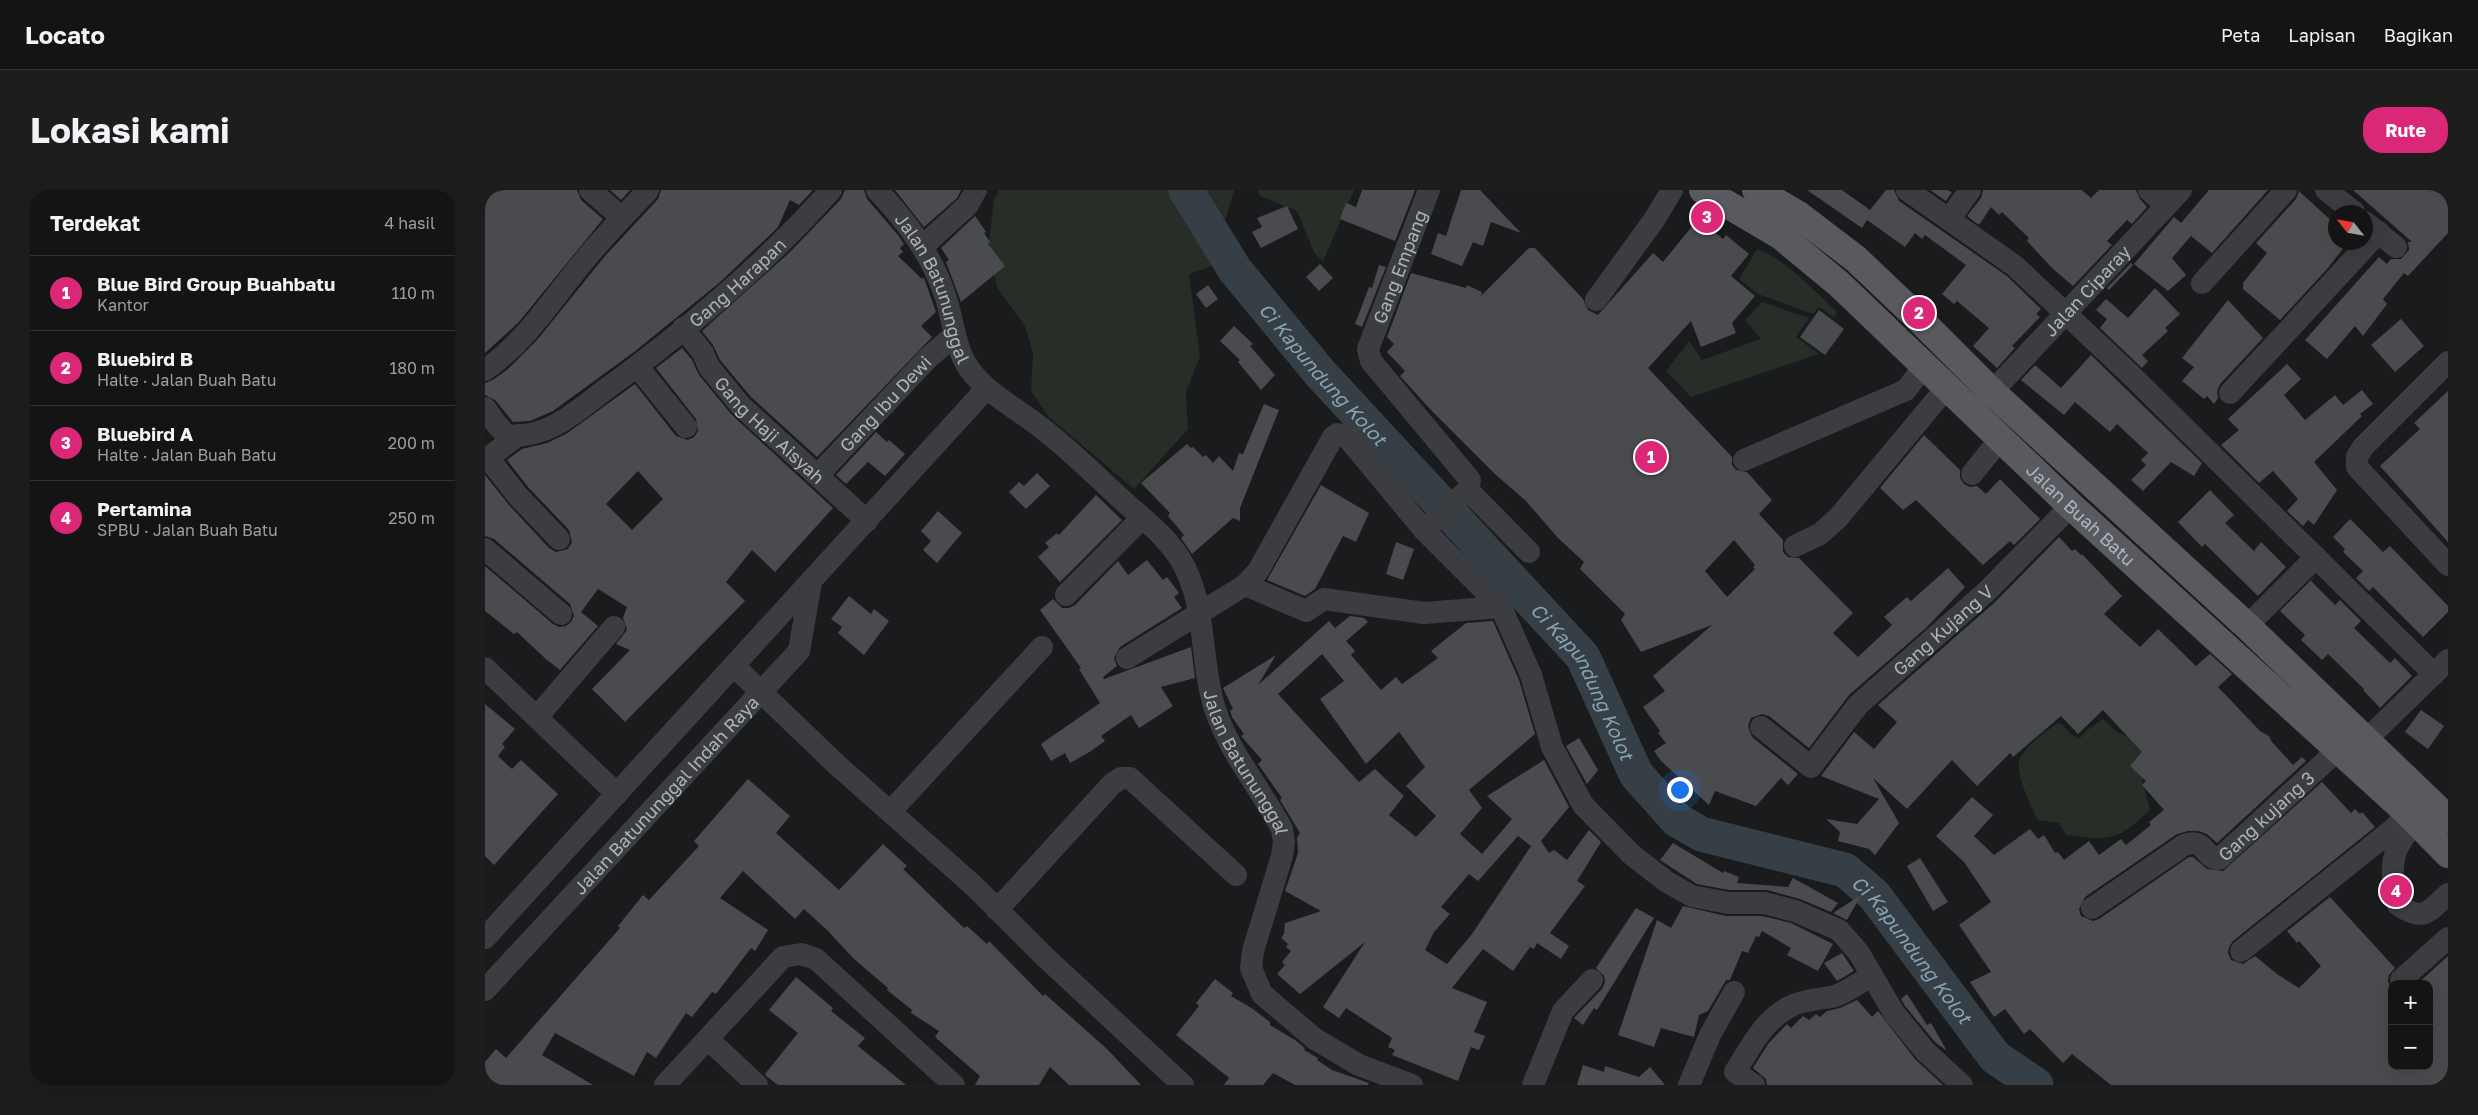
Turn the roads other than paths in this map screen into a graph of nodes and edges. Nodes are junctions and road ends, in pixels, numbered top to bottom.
1 (590, 190) edge
2 (648, 190) edge
3 (831, 190) edge
4 (877, 190) edge
5 (976, 190) edge
6 (1429, 190) edge
7 (1672, 190) edge
8 (1703, 190) edge
9 (1756, 190) edge
10 (1907, 190) edge
11 (1970, 190) edge
12 (2149, 190) edge
13 (2285, 190) edge
14 (2326, 190) edge
15 (2174, 198) edge
16 (2345, 205) edge
17 (622, 218) junction
18 (1949, 218) junction
19 (2373, 228) edge
20 (923, 246) junction
21 (2396, 247) dead end
22 (2352, 250) edge
23 (2202, 283) dead end
24 (1597, 300) dead end
25 (2066, 313) junction
26 (683, 328) junction
27 (955, 336) junction
28 (2448, 362) edge
29 (637, 366) junction
30 (1924, 366) junction
31 (485, 370) edge
32 (1947, 387) junction
33 (987, 388) junction
34 (1992, 392) junction
35 (2230, 394) dead end
36 (485, 408) edge
37 (686, 428) dead end
38 (512, 435) junction
39 (2001, 438) junction
40 (1743, 460) dead end
41 (1971, 474) dead end
42 (818, 475) junction
43 (1464, 493) junction
44 (2071, 506) junction
45 (1142, 518) junction
46 (867, 521) junction
47 (1424, 530) junction
48 (559, 539) dead end
49 (1795, 546) dead end
50 (485, 549) edge
51 (1529, 552) dead end
52 (2316, 557) junction
53 (2448, 565) edge
54 (811, 582) junction
55 (1245, 585) junction
56 (1066, 595) dead end
57 (1493, 599) junction
58 (1200, 612) junction
59 (561, 614) dead end
60 (2247, 626) junction
61 (614, 627) dead end
62 (1042, 648) dead end
63 (1127, 658) dead end
64 (734, 666) junction
65 (2441, 667) edge
66 (485, 668) edge
67 (763, 692) junction
68 (537, 717) junction
69 (1761, 727) dead end
70 (2365, 741) junction
71 (2339, 749) junction
72 (617, 794) junction
73 (891, 811) junction
74 (2412, 817) junction
75 (2448, 819) edge
76 (2448, 854) edge
77 (1236, 876) dead end
78 (2393, 879) dead end
79 (2448, 894) edge
80 (2398, 906) dead end
81 (2092, 908) dead end
82 (997, 910) junction
83 (485, 938) edge
84 (2448, 938) edge
85 (2241, 951) dead end
86 (1872, 975) junction
87 (1592, 980) dead end
88 (2401, 980) dead end
89 (485, 990) edge
90 (1734, 992) dead end
91 (708, 1039) junction
92 (1718, 1062) junction
93 (665, 1085) edge
94 (757, 1085) edge
95 (954, 1085) edge
96 (1183, 1085) edge
97 (1412, 1085) edge
98 (1533, 1085) edge
99 (1689, 1085) edge
100 (1754, 1085) edge
101 (1962, 1085) edge

1 - 17 street
2 - 17 street
3 - 26 street, Gang Harapan
4 - 20 street, Jalan Batununggal
5 - 20 street
6 - 43 street, Gang Empang
7 - 24 street
8 - 30 main road, Jalan Buah Batu
9 - 34 main road, Jalan Buah Batu
10 - 18 street
11 - 18 street
12 - 15 street
13 - 23 street
14 - 16 street
15 - 25 street, Jalan Ciparay
17 - 31 street
18 - 25 street
19 - 21 street
20 - 27 street, Jalan Batununggal
22 - 35 street
25 - 34 street, Jalan Ciparay
25 - 52 street
26 - 29 street, Gang Harapan
26 - 42 street, Gang Haji Aisyah
27 - 33 street, Jalan Batununggal
27 - 42 street, Gang Ibu Dewi
28 - 53 street
29 - 37 street
29 - 38 street, Gang Harapan
30 - 32 main road, Jalan Buah Batu
30 - 40 street
32 - 39 main road, Jalan Buah Batu
32 - 49 street
33 - 45 street, Jalan Batununggal
33 - 46 street, Jalan Batununggal Indah Raya
34 - 60 main road, Jalan Buah Batu
36 - 38 street
38 - 48 street
39 - 41 street
39 - 44 main road, Jalan Buah Batu
42 - 46 street, Gang Haji Aisyah
43 - 47 street
43 - 51 street
44 - 69 street, Gang Kujang V
44 - 71 main road, Jalan Buah Batu
45 - 56 street
45 - 58 street, Jalan Batununggal
46 - 54 street, Jalan Batununggal Indah Raya
47 - 55 street
47 - 57 street
50 - 59 street
52 - 60 street
52 - 65 street
54 - 64 street, Jalan Batununggal Indah Raya
54 - 67 street, Jalan Batununggal Indah Raya
55 - 57 street
55 - 58 street
57 - 86 street
58 - 63 street
58 - 97 street, Jalan Batununggal
60 - 70 main road, Jalan Buah Batu
61 - 68 street
62 - 73 street
64 - 67 street
64 - 72 street, Jalan Batununggal Indah Raya
65 - 70 street
66 - 68 street
67 - 73 street
67 - 89 street, Jalan Batununggal Indah Raya
68 - 72 street
70 - 75 main road, Jalan Buah Batu
71 - 74 main road, Jalan Buah Batu
71 - 81 street, Gang kujang 3
72 - 83 street, Jalan Batununggal Indah Raya
73 - 82 street
74 - 76 main road, Jalan Buah Batu
74 - 78 street
74 - 85 street
77 - 82 street
79 - 80 street
82 - 96 street
84 - 88 street
86 - 92 street
86 - 101 street
87 - 98 street
90 - 92 street
91 - 93 street
91 - 94 street
91 - 95 street
92 - 99 street
92 - 100 street

